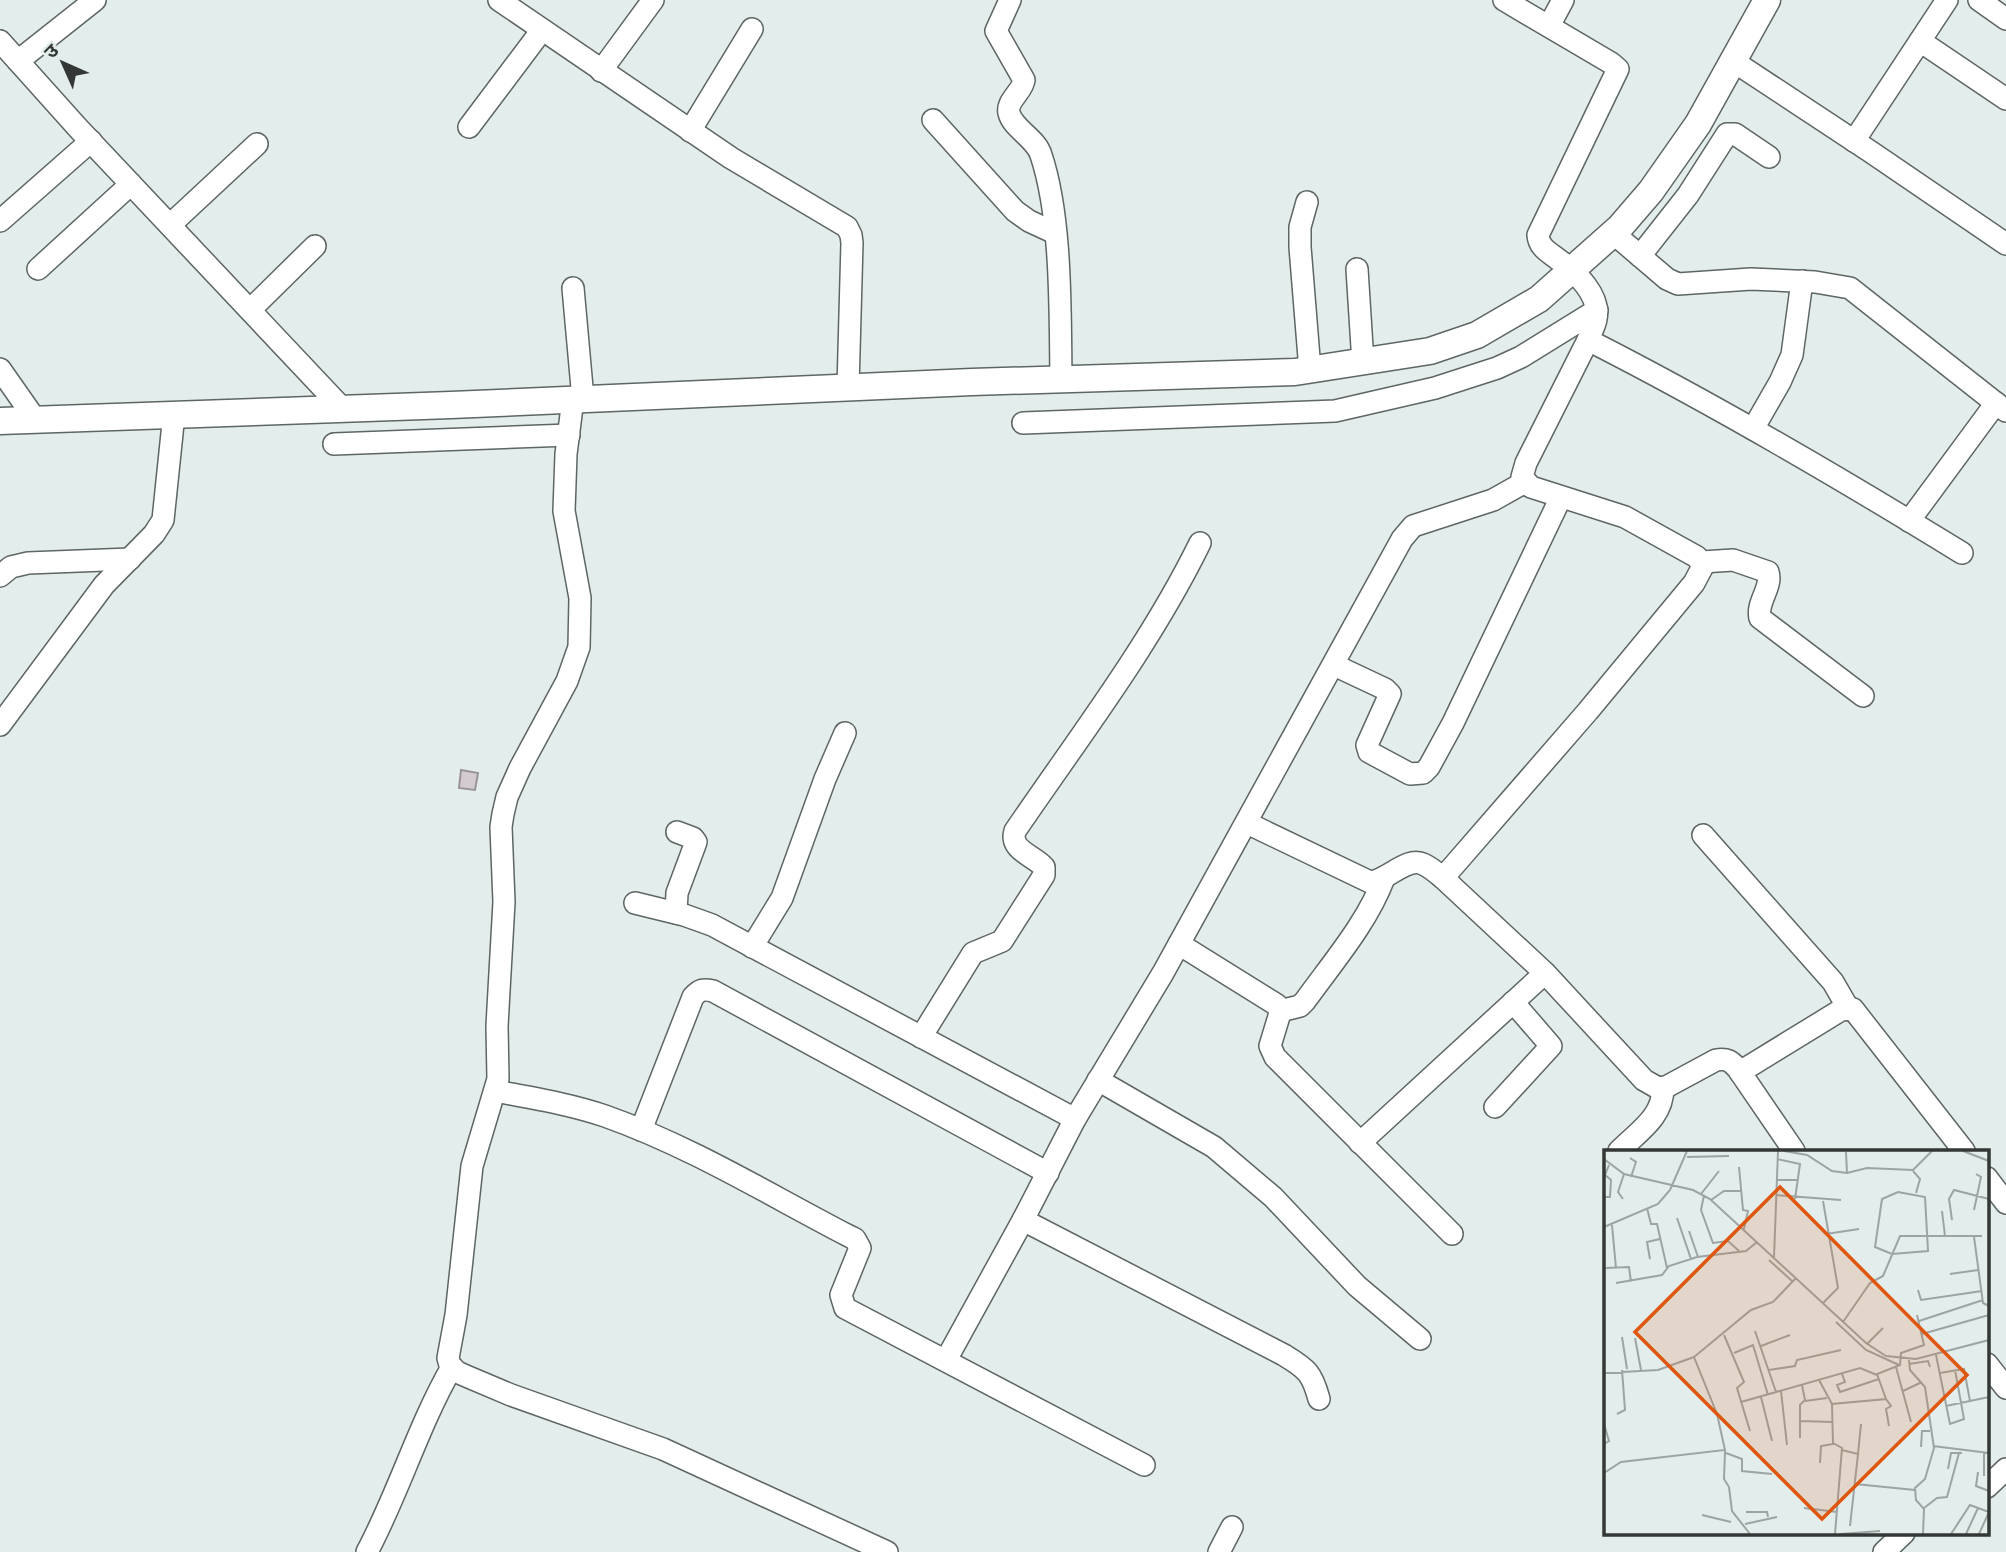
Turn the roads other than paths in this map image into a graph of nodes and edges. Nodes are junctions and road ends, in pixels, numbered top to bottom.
1 (95, 0) edge
2 (501, 0) edge
3 (653, 0) edge
4 (1010, 0) edge
5 (1504, 0) edge
6 (1563, 0) edge
7 (1768, 0) edge
8 (1947, 0) edge
9 (1979, 0) edge
10 (2006, 19) edge
11 (1549, 26) junction
12 (752, 29) dead end
13 (542, 30) junction
14 (0, 41) edge
15 (1920, 41) junction
16 (18, 61) junction
17 (1741, 67) junction
18 (601, 71) junction
19 (2006, 99) edge
20 (933, 120) dead end
21 (469, 127) dead end
22 (690, 131) junction
23 (91, 141) junction
24 (1854, 141) junction
25 (257, 144) dead end
26 (1769, 157) dead end
27 (131, 184) junction
28 (1307, 202) dead end
29 (0, 221) edge
30 (170, 225) junction
31 (1055, 233) junction
32 (1627, 244) junction
33 (2006, 244) edge
34 (315, 246) dead end
35 (37, 269) dead end
36 (1357, 269) dead end
37 (1802, 281) junction
38 (573, 288) dead end
39 (1584, 288) junction
40 (250, 310) junction
41 (1588, 340) junction
42 (1363, 363) junction
43 (0, 369) edge
44 (1310, 370) junction
45 (1061, 379) junction
46 (848, 387) junction
47 (578, 399) junction
48 (2001, 407) edge
49 (342, 408) junction
50 (35, 419) junction
51 (0, 421) edge
52 (1023, 423) dead end
53 (172, 429) junction
54 (1753, 429) junction
55 (569, 435) junction
56 (334, 444) dead end
57 (1525, 482) junction
58 (1560, 497) junction
59 (1909, 521) junction
60 (1200, 543) dead end
61 (1962, 553) dead end
62 (130, 559) junction
63 (1702, 562) junction
64 (0, 576) edge
65 (1334, 665) junction
66 (1863, 696) dead end
67 (0, 725) edge
68 (845, 733) dead end
69 (1247, 822) junction
70 (677, 832) dead end
71 (1703, 835) dead end
72 (1443, 877) junction
73 (1384, 878) junction
74 (635, 903) dead end
75 (676, 913) junction
76 (1179, 944) junction
77 (752, 947) junction
78 (1545, 973) junction
79 (1513, 1002) junction
80 (1848, 1008) junction
81 (1280, 1011) junction
82 (921, 1037) junction
83 (1740, 1072) junction
84 (1098, 1080) junction
85 (1662, 1088) junction
86 (495, 1091) junction
87 (1494, 1107) dead end
88 (1075, 1119) junction
89 (640, 1130) junction
90 (1360, 1143) junction
91 (1620, 1150) edge
92 (1793, 1150) edge
93 (1963, 1150) edge
94 (1048, 1173) junction
95 (1995, 1179) edge
96 (2006, 1203) edge
97 (1023, 1220) junction
98 (1452, 1234) dead end
99 (1420, 1339) dead end
100 (946, 1360) junction
101 (1988, 1365) edge
102 (452, 1367) junction
103 (2006, 1388) edge
104 (1319, 1399) dead end
105 (1144, 1465) dead end
106 (2006, 1469) edge
107 (1988, 1486) edge
108 (1232, 1527) dead end
109 (1903, 1534) edge
110 (367, 1552) edge
111 (887, 1552) edge
112 (1219, 1552) edge
113 (1884, 1552) edge

1 - 16 street
2 - 13 street
3 - 18 street
4 - 31 street
5 - 11 street
6 - 11 street
7 - 17 street
8 - 15 street
9 - 10 street
11 - 39 street
12 - 22 street
13 - 18 street
13 - 21 street
14 - 16 street
15 - 19 street
15 - 24 street
16 - 23 street
17 - 24 street
17 - 32 street
18 - 22 street
20 - 31 street
22 - 46 street
23 - 27 street
23 - 29 street
24 - 33 street
25 - 30 street
26 - 32 street
27 - 30 street
27 - 35 street
28 - 44 street
30 - 40 street
31 - 45 street
32 - 37 street
32 - 39 street
34 - 40 street
36 - 42 street
37 - 48 street
37 - 54 street
38 - 47 street
39 - 41 street
39 - 42 street
39 - 52 street
40 - 49 street
41 - 54 street
41 - 57 street
42 - 44 street
43 - 50 street
44 - 45 street
45 - 46 street
46 - 47 street
47 - 49 street
47 - 55 street
48 - 59 street
49 - 53 street
50 - 51 street
50 - 53 street
53 - 62 street
54 - 59 street
55 - 56 street
55 - 86 street
57 - 58 street
57 - 65 street
58 - 63 street
58 - 65 street
59 - 61 street
60 - 82 street
62 - 64 street
62 - 67 street
63 - 66 street
63 - 72 street
65 - 69 street
68 - 77 street
69 - 73 street
69 - 76 street
70 - 75 street
71 - 80 street
72 - 73 street
72 - 78 street
73 - 81 street
74 - 75 street
75 - 77 street
76 - 81 street
76 - 84 street
77 - 82 street
78 - 79 street
78 - 85 street
79 - 87 street
79 - 90 street
80 - 83 street
80 - 93 street
81 - 90 street
82 - 88 street
83 - 85 street
83 - 92 street
84 - 88 street
84 - 99 street
85 - 91 street
86 - 89 street
86 - 102 street
88 - 94 street
89 - 94 street
89 - 100 street
90 - 98 street
94 - 97 street
95 - 96 street
97 - 100 street
97 - 104 street
100 - 105 street
101 - 103 street
102 - 110 street
102 - 111 street
106 - 107 street
108 - 112 street
109 - 113 street

